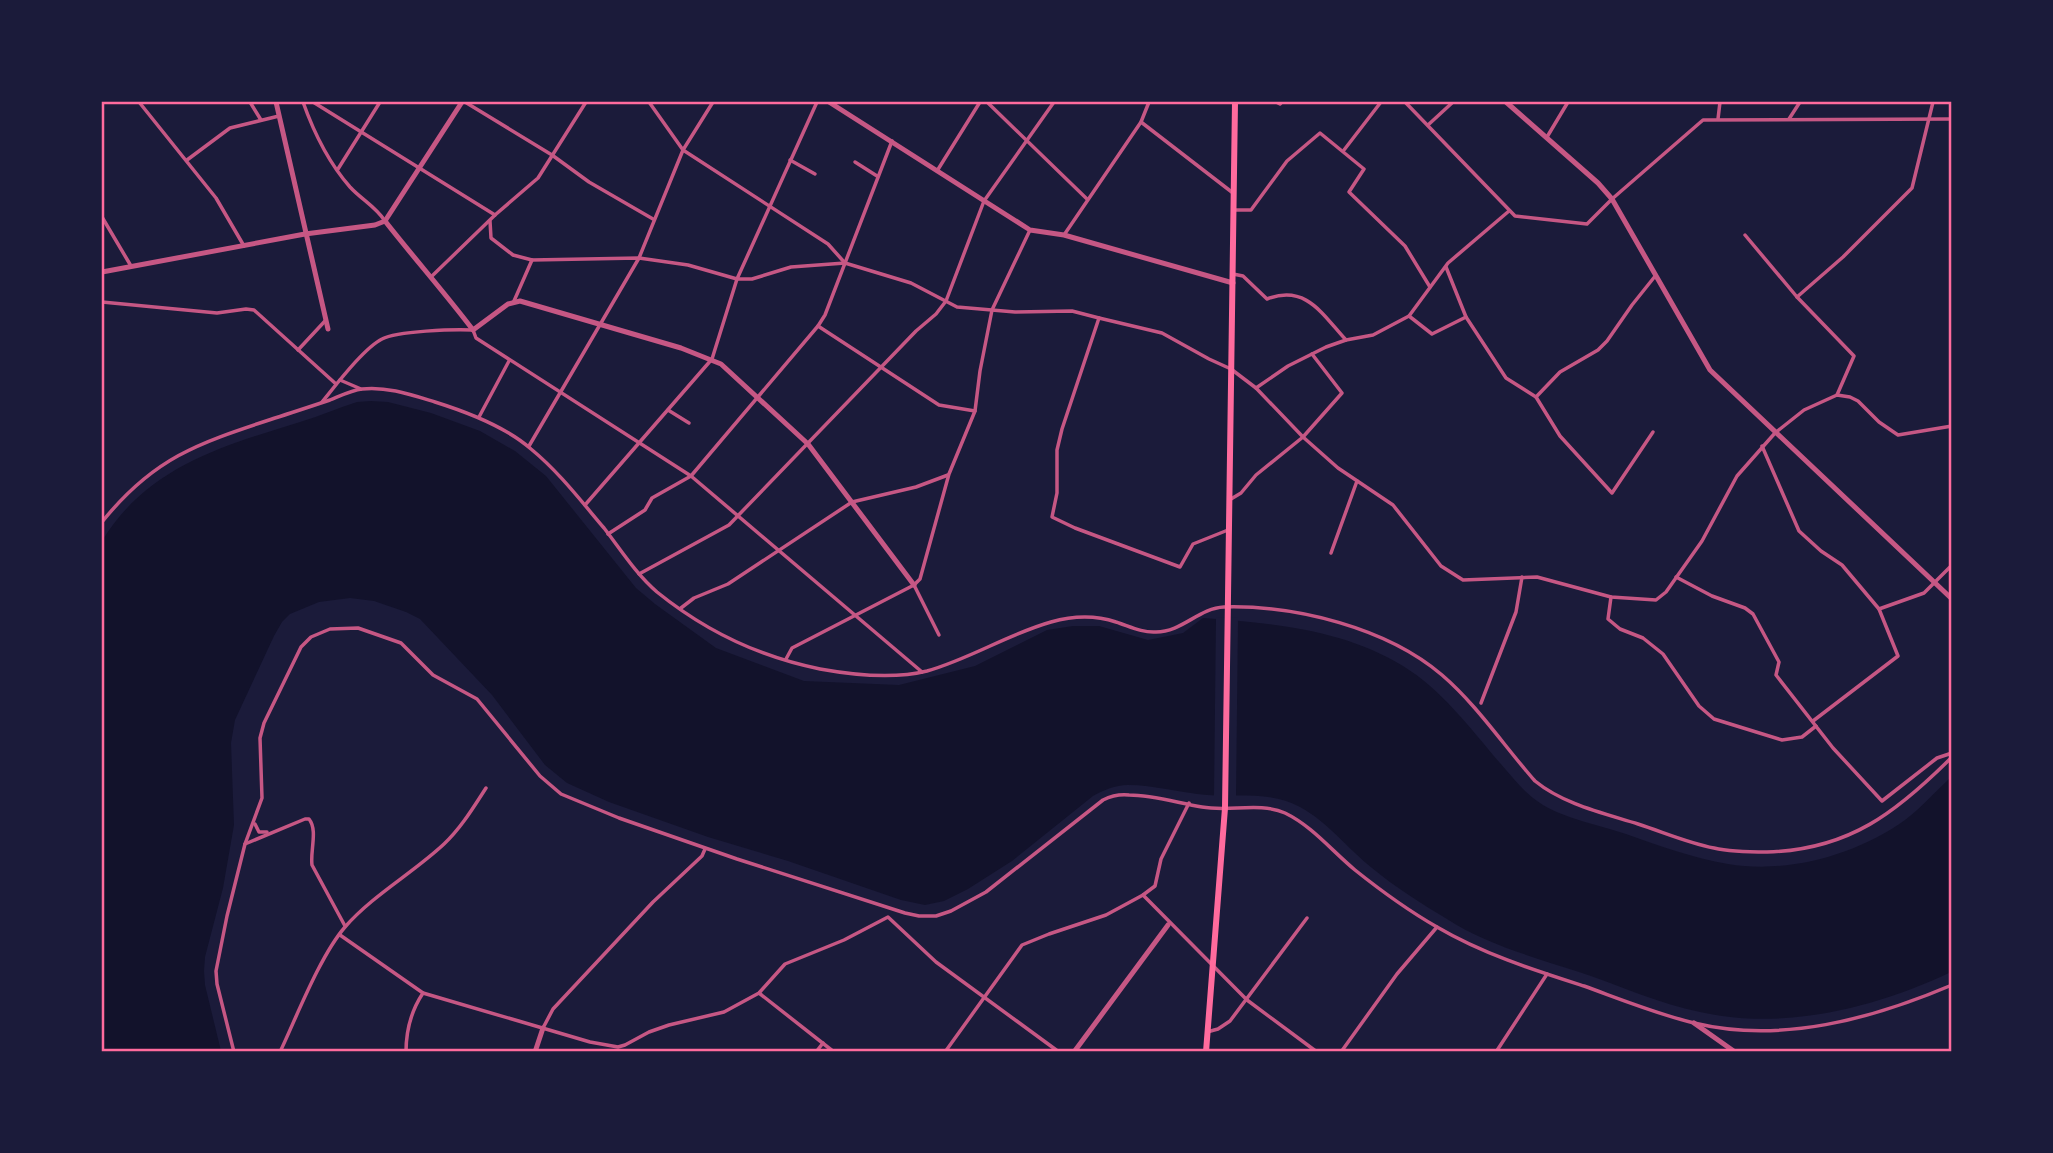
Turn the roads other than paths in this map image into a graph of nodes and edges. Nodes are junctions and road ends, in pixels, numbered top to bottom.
1 (139, 102) edge
2 (250, 102) edge
3 (276, 102) edge
4 (303, 102) edge
5 (313, 102) edge
6 (380, 102) edge
7 (464, 102) edge
8 (586, 102) edge
9 (649, 102) edge
10 (713, 102) edge
11 (817, 102) edge
12 (829, 102) edge
13 (980, 102) edge
14 (986, 102) edge
15 (1054, 102) edge
16 (1149, 102) edge
17 (1235, 102) edge
18 (1381, 102) edge
19 (1405, 102) edge
20 (1453, 102) edge
21 (1506, 102) edge
22 (1568, 102) edge
23 (1720, 102) edge
24 (1800, 102) edge
25 (1933, 102) edge
26 (279, 116) junction
27 (1951, 118) edge
28 (1718, 119) junction
29 (1928, 119) junction
30 (261, 120) junction
31 (1789, 120) junction
32 (1141, 122) junction
33 (1428, 125) junction
34 (362, 131) junction
35 (1547, 137) junction
36 (892, 141) junction
37 (1026, 142) junction
38 (682, 150) junction
39 (1343, 151) junction
40 (552, 155) junction
41 (187, 160) junction
42 (790, 160) junction
43 (855, 162) dead end
44 (420, 168) junction
45 (338, 169) junction
46 (937, 170) junction
47 (815, 174) dead end
48 (877, 177) junction
49 (1233, 193) junction
50 (1087, 199) junction
51 (1612, 199) junction
52 (984, 201) junction
53 (769, 206) junction
54 (1233, 210) junction
55 (1509, 211) junction
56 (495, 215) junction
57 (102, 217) edge
58 (653, 219) junction
59 (489, 220) junction
60 (385, 221) junction
61 (1030, 230) junction
62 (305, 234) junction
63 (1064, 235) junction
64 (1745, 235) dead end
65 (244, 246) junction
66 (639, 258) junction
67 (532, 260) junction
68 (845, 263) junction
69 (131, 267) junction
70 (1446, 267) junction
71 (102, 272) edge
72 (1233, 274) junction
73 (1656, 275) junction
74 (431, 277) junction
75 (737, 279) junction
76 (1233, 283) junction
77 (1430, 287) junction
78 (1797, 297) junction
79 (514, 301) junction
80 (946, 301) junction
81 (102, 302) edge
82 (992, 310) junction
83 (1409, 316) junction
84 (1466, 317) junction
85 (1099, 318) junction
86 (326, 320) junction
87 (600, 326) junction
88 (818, 326) junction
89 (328, 329) dead end
90 (473, 330) junction
91 (1346, 340) junction
92 (298, 350) junction
93 (1312, 354) junction
94 (712, 359) junction
95 (509, 361) junction
96 (882, 367) junction
97 (1231, 369) junction
98 (340, 380) junction
99 (336, 385) junction
100 (1256, 388) junction
101 (361, 389) junction
102 (561, 393) junction
103 (758, 396) junction
104 (1837, 396) junction
105 (1536, 397) junction
106 (320, 403) junction
107 (668, 410) junction
108 (975, 411) junction
109 (478, 418) junction
110 (689, 423) dead end
111 (1951, 426) edge
112 (1653, 432) dead end
113 (1775, 433) junction
114 (1303, 437) junction
115 (640, 442) junction
116 (808, 444) junction
117 (529, 446) junction
118 (1762, 446) junction
119 (949, 474) junction
120 (691, 476) junction
121 (1357, 481) junction
122 (1229, 500) junction
123 (852, 502) junction
124 (585, 505) junction
125 (739, 516) junction
126 (102, 522) edge
127 (1229, 530) junction
128 (608, 534) junction
129 (780, 550) junction
130 (1331, 553) dead end
131 (1951, 565) edge
132 (639, 574) junction
133 (1676, 577) junction
134 (1522, 578) junction
135 (1935, 583) junction
136 (914, 585) junction
137 (1611, 597) junction
138 (1951, 599) edge
139 (1228, 607) junction
140 (681, 608) junction
141 (1879, 609) junction
142 (856, 613) junction
143 (939, 635) dead end
144 (786, 660) junction
145 (922, 672) junction
146 (1482, 703) dead end
147 (1812, 721) junction
148 (1816, 726) junction
149 (1951, 755) edge
150 (486, 788) dead end
151 (1189, 803) junction
152 (1225, 808) junction
153 (255, 822) junction
154 (273, 831) junction
155 (245, 844) junction
156 (705, 848) junction
157 (1143, 895) junction
158 (1307, 918) dead end
159 (1169, 923) junction
160 (345, 927) junction
161 (1437, 927) junction
162 (340, 935) junction
163 (1212, 965) junction
164 (1547, 974) junction
165 (1951, 985) edge
166 (423, 993) junction
167 (759, 993) junction
168 (985, 998) junction
169 (1247, 1000) junction
170 (1693, 1023) junction
171 (543, 1028) junction
172 (1207, 1032) junction
173 (823, 1043) junction
174 (618, 1049) edge
175 (234, 1052) edge
176 (280, 1052) edge
177 (406, 1052) edge
178 (535, 1052) edge
179 (816, 1052) edge
180 (834, 1052) edge
181 (945, 1052) edge
182 (1059, 1052) edge
183 (1074, 1052) edge
184 (1206, 1052) edge
185 (1317, 1052) edge
186 (1341, 1052) edge
187 (1496, 1052) edge
188 (1735, 1052) edge

1 - 41 street
2 - 30 street
3 - 26 street
4 - 45 street
5 - 34 street
6 - 34 street
7 - 40 street
7 - 44 street
8 - 40 street
9 - 38 street
10 - 38 street
11 - 42 street
12 - 36 street
13 - 46 street
14 - 37 street
15 - 37 street
16 - 32 street
17 - 49 main road
18 - 39 street
19 - 33 street
20 - 33 street
21 - 35 street
22 - 35 street
23 - 28 street
24 - 31 street
25 - 29 street
26 - 30 street
26 - 62 street
27 - 29 street
28 - 31 street
28 - 51 street
29 - 31 street
29 - 78 street
30 - 41 street
32 - 49 street
32 - 50 street
33 - 55 street
34 - 44 street
34 - 45 street
35 - 51 street
36 - 46 street
36 - 48 street
37 - 50 street
37 - 52 street
38 - 53 street
38 - 58 street
39 - 54 street
39 - 77 street
40 - 56 street
40 - 58 street
41 - 65 street
42 - 47 street
42 - 53 street
43 - 48 street
44 - 56 street
44 - 60 street
45 - 60 street
46 - 52 street
48 - 68 street
49 - 54 main road
50 - 63 street
51 - 55 street
51 - 73 street
52 - 61 street
52 - 80 street
53 - 68 street
53 - 75 street
54 - 72 main road
55 - 70 street
56 - 59 street
57 - 69 street
58 - 66 street
59 - 67 street
59 - 74 street
60 - 62 street
60 - 74 street
61 - 63 street
61 - 82 street
62 - 65 street
62 - 86 street
63 - 76 street
64 - 78 street
65 - 69 street
66 - 67 street
66 - 75 street
66 - 87 street
67 - 79 street
68 - 75 street
68 - 80 street
68 - 88 street
69 - 71 street
70 - 77 street
70 - 84 street
72 - 76 main road
72 - 91 street
73 - 105 street
73 - 113 street
74 - 90 street
75 - 94 street
76 - 97 main road
77 - 83 street
78 - 104 street
79 - 87 street
79 - 90 street
80 - 82 street
80 - 96 street
81 - 92 street
82 - 85 street
82 - 108 street
83 - 84 street
83 - 91 street
84 - 105 street
85 - 97 street
85 - 127 street
86 - 89 street
86 - 92 street
87 - 94 street
87 - 102 street
88 - 96 street
88 - 103 street
90 - 95 street
90 - 98 street
91 - 93 street
92 - 99 street
93 - 100 street
93 - 114 street
94 - 103 street
94 - 107 street
95 - 102 street
95 - 109 street
96 - 108 street
96 - 116 street
97 - 100 street
97 - 122 main road
98 - 99 street
98 - 101 street
99 - 106 street
100 - 114 street
101 - 106 street
101 - 109 street
102 - 115 street
102 - 117 street
103 - 116 street
103 - 120 street
104 - 111 street
104 - 113 street
105 - 112 street
106 - 126 street
107 - 110 street
107 - 115 street
108 - 119 street
109 - 117 street
113 - 118 street
113 - 135 street
114 - 121 street
114 - 122 street
115 - 120 street
115 - 124 street
116 - 123 street
116 - 125 street
117 - 124 street
118 - 133 street
118 - 141 street
119 - 123 street
119 - 136 street
120 - 125 street
120 - 128 street
121 - 130 street
121 - 134 street
122 - 127 main road
123 - 129 street
123 - 136 street
124 - 128 street
125 - 129 street
125 - 132 street
127 - 139 main road
128 - 132 street
129 - 140 street
129 - 142 street
131 - 135 street
132 - 140 street
133 - 137 street
133 - 147 street
134 - 137 street
134 - 146 street
135 - 138 street
135 - 141 street
136 - 142 street
136 - 143 street
137 - 148 street
139 - 145 street
139 - 149 street
139 - 152 main road
140 - 144 street
141 - 147 street
142 - 144 street
142 - 145 street
144 - 145 street
147 - 148 street
148 - 149 street
150 - 160 street
151 - 152 street
151 - 156 street
151 - 157 street
152 - 161 street
152 - 163 main road
153 - 154 street
153 - 155 street
153 - 156 street
154 - 155 street
154 - 160 street
155 - 175 street
156 - 171 street
157 - 159 street
157 - 168 street
158 - 169 street
159 - 163 street
159 - 183 street
160 - 162 street
161 - 164 street
161 - 186 street
162 - 166 street
162 - 176 street
163 - 169 street
163 - 172 main road
164 - 170 street
164 - 187 street
165 - 170 street
166 - 171 street
166 - 177 street
167 - 168 street
167 - 173 street
167 - 174 street
168 - 181 street
168 - 182 street
169 - 172 street
169 - 185 street
170 - 188 street
171 - 174 street
171 - 178 street
172 - 184 main road
173 - 179 street
173 - 180 street

